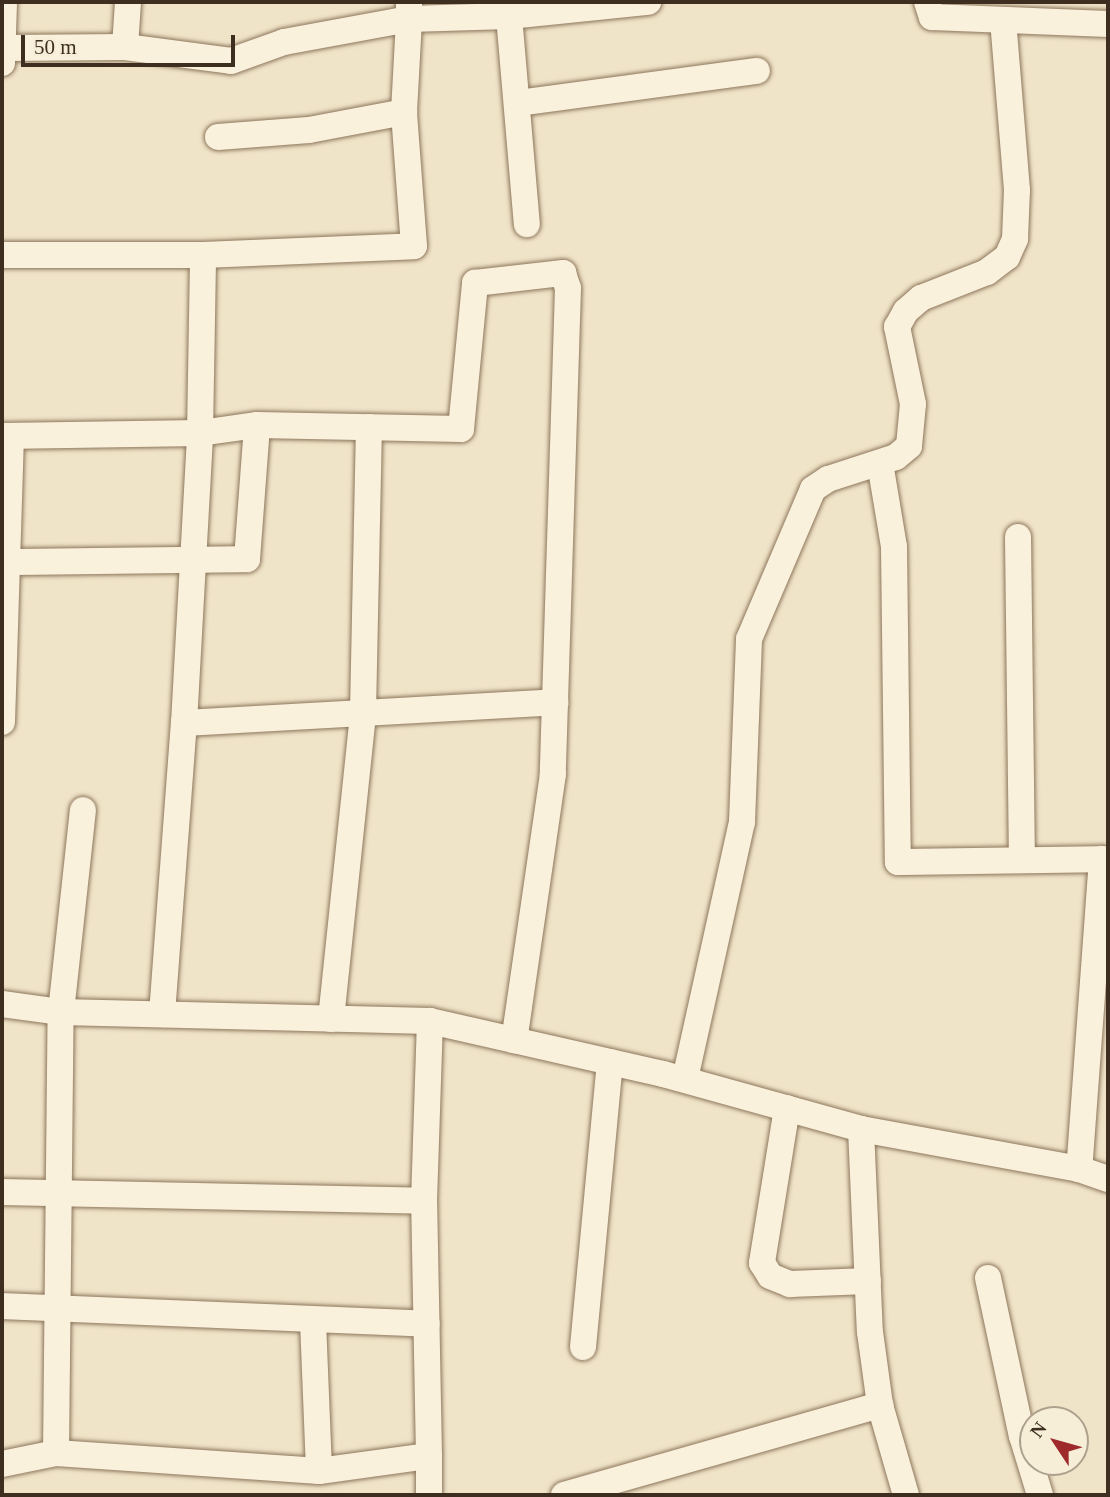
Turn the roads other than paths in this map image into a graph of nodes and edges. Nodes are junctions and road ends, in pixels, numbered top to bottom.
1 (4, 2) edge
2 (128, 2) edge
3 (648, 2) edge
4 (927, 2) edge
5 (602, 5) edge
6 (409, 10) edge
7 (1071, 14) edge
8 (509, 16) junction
9 (1003, 21) junction
10 (1108, 24) edge
11 (125, 47) junction
12 (3, 55) edge
13 (757, 71) dead end
14 (519, 103) junction
15 (404, 112) junction
16 (218, 137) dead end
17 (527, 224) dead end
18 (2, 254) edge
19 (203, 255) junction
20 (257, 425) junction
21 (369, 427) junction
22 (200, 433) junction
23 (6, 437) edge
24 (880, 463) junction
25 (1018, 537) dead end
26 (192, 559) junction
27 (9, 562) junction
28 (555, 702) junction
29 (363, 712) junction
30 (2, 722) edge
31 (184, 723) junction
32 (83, 810) dead end
33 (1022, 860) junction
34 (2, 1004) edge
35 (61, 1012) junction
36 (162, 1014) junction
37 (331, 1018) junction
38 (430, 1021) junction
39 (514, 1040) junction
40 (610, 1062) junction
41 (685, 1079) junction
42 (787, 1108) junction
43 (861, 1129) junction
44 (1079, 1169) junction
45 (1108, 1179) edge
46 (2, 1192) edge
47 (58, 1193) junction
48 (424, 1201) junction
49 (988, 1278) dead end
50 (868, 1281) junction
51 (2, 1306) edge
52 (60, 1308) junction
53 (313, 1321) junction
54 (427, 1324) junction
55 (583, 1346) dead end
56 (880, 1405) junction
57 (57, 1453) junction
58 (429, 1456) junction
59 (2, 1464) edge
60 (319, 1471) junction
61 (900, 1494) edge
62 (429, 1495) edge
63 (564, 1495) edge
64 (1040, 1495) edge

1 - 12 street
2 - 11 street
3 - 5 street
4 - 9 street
5 - 8 street
6 - 8 street
6 - 11 street
6 - 15 street
7 - 9 street
7 - 10 street
8 - 14 street
9 - 24 street
11 - 12 street
13 - 14 street
14 - 17 street
15 - 16 street
15 - 19 street
18 - 19 street
19 - 22 street
20 - 21 street
20 - 22 street
20 - 26 street
21 - 28 street
21 - 29 street
22 - 23 street
22 - 26 street
23 - 27 street
24 - 33 street
24 - 41 street
25 - 33 street
26 - 27 street
26 - 31 street
27 - 30 street
28 - 29 street
28 - 39 street
29 - 31 street
29 - 37 street
31 - 36 street
32 - 35 street
33 - 44 street
34 - 35 street
35 - 36 street
35 - 47 street
36 - 37 street
37 - 38 street
38 - 39 street
38 - 48 street
39 - 40 street
40 - 41 street
40 - 55 street
41 - 42 street
42 - 43 street
42 - 50 street
43 - 44 street
43 - 50 street
44 - 45 street
46 - 47 street
47 - 48 street
47 - 52 street
48 - 54 street
49 - 64 street
50 - 56 street
51 - 52 street
52 - 53 street
52 - 57 street
53 - 54 street
53 - 60 street
54 - 58 street
56 - 61 street
56 - 63 street
57 - 59 street
57 - 60 street
58 - 60 street
58 - 62 street

